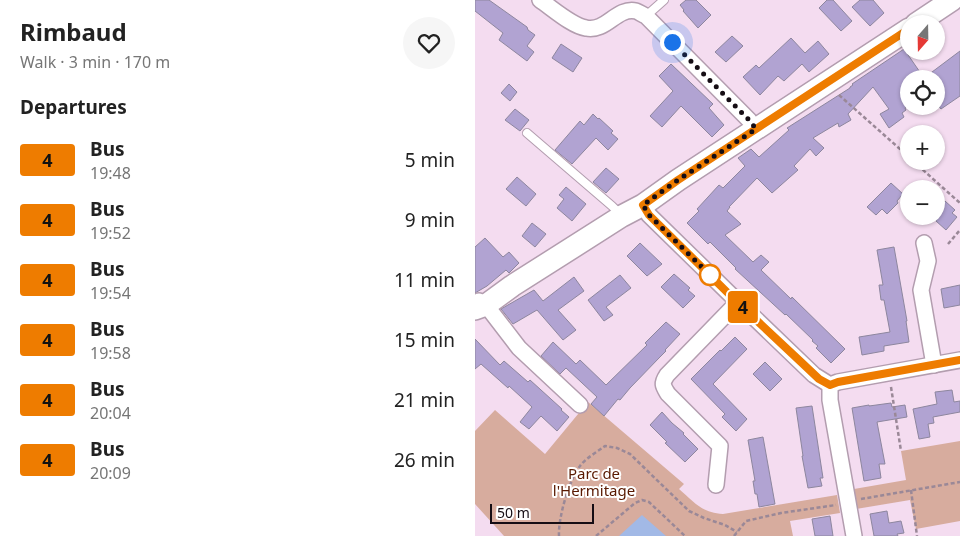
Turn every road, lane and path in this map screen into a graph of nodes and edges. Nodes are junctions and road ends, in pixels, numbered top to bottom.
1 (540, 0) edge
2 (665, 0) edge
3 (952, 0) edge
4 (640, 9) edge
5 (930, 15) edge
6 (900, 35) edge
7 (838, 94) dead end
8 (756, 129) junction
9 (527, 133) dead end
10 (900, 149) edge
11 (923, 170) edge
12 (960, 203) edge
13 (643, 205) junction
14 (622, 216) junction
15 (960, 230) edge
16 (924, 243) dead end
17 (948, 244) dead end
18 (737, 302) junction
19 (479, 304) edge
20 (960, 360) edge
21 (935, 365) junction
22 (891, 381) dead end
23 (830, 385) junction
24 (580, 405) dead end
25 (901, 451) dead end
26 (960, 482) edge
27 (716, 485) dead end
28 (911, 490) junction
29 (855, 500) dead end
30 (839, 504) dead end
31 (737, 532) junction
32 (559, 536) edge
33 (596, 536) edge
34 (685, 536) edge
35 (734, 536) edge
36 (854, 536) edge
37 (917, 536) edge

1 - 4 street
2 - 4 lane
3 - 5 main road
4 - 8 street
6 - 8 main road
7 - 10 path
8 - 13 main road
9 - 14 lane
11 - 12 path
13 - 14 main road
13 - 18 street
14 - 19 main road
15 - 17 path
16 - 21 street
18 - 23 street
18 - 27 street
19 - 24 street
20 - 21 street
21 - 23 street
22 - 25 path
23 - 36 street
26 - 28 path
28 - 29 path
28 - 37 path
30 - 31 path
31 - 32 path
31 - 35 path
33 - 34 path

